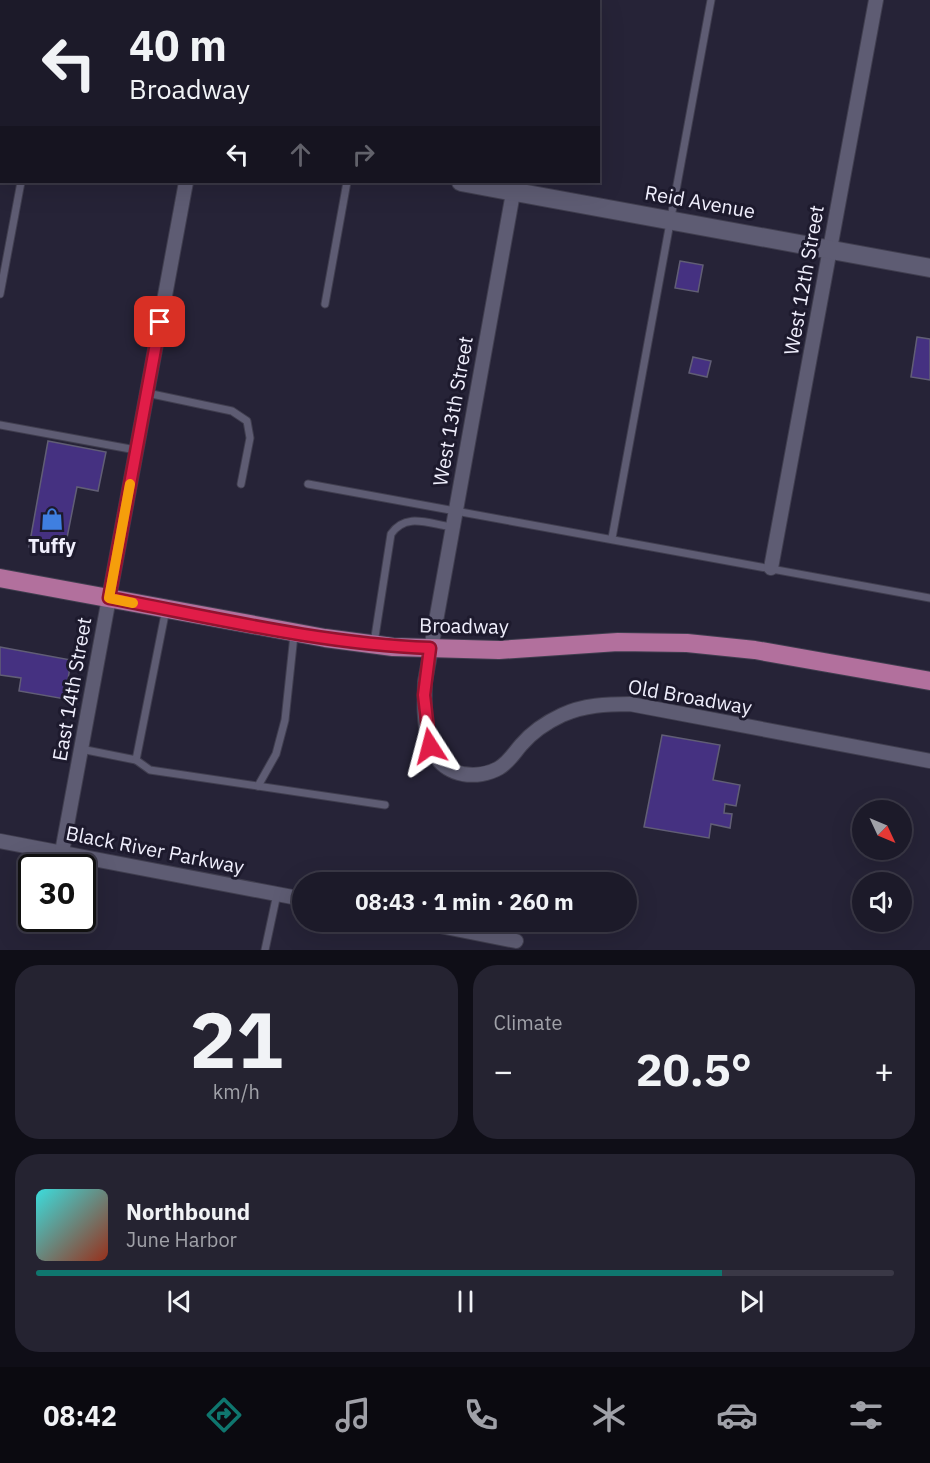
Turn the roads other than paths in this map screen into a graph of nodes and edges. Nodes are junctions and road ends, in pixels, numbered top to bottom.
1 (711, 0) edge
2 (876, 0) edge
3 (21, 183) edge
4 (186, 183) edge
5 (347, 183) edge
6 (474, 183) edge
7 (514, 186) edge
8 (672, 220) junction
9 (830, 249) junction
10 (930, 268) edge
11 (0, 294) edge
12 (326, 304) dead end
13 (147, 393) junction
14 (0, 425) edge
15 (136, 450) junction
16 (241, 484) dead end
17 (308, 484) dead end
18 (455, 510) junction
19 (452, 527) junction
20 (612, 538) junction
21 (771, 568) junction
22 (0, 578) edge
23 (109, 598) junction
24 (930, 598) edge
25 (166, 609) junction
26 (295, 632) junction
27 (374, 644) junction
28 (430, 648) junction
29 (930, 681) edge
30 (81, 749) junction
31 (135, 760) junction
32 (930, 761) edge
33 (258, 786) junction
34 (385, 805) dead end
35 (0, 841) edge
36 (63, 852) junction
37 (277, 894) junction
38 (292, 897) edge
39 (471, 932) edge
40 (516, 941) dead end
41 (265, 950) edge

1 - 8 lane
2 - 9 street, West 12th Street
3 - 11 lane
4 - 13 street, East 14th Street
5 - 12 lane
6 - 7 street, Reid Avenue
7 - 8 street, Reid Avenue
7 - 18 street, West 13th Street
8 - 9 street, Reid Avenue
8 - 20 lane
9 - 10 street, Reid Avenue
9 - 21 street, West 12th Street
13 - 15 street, East 14th Street
13 - 16 lane
14 - 15 lane
15 - 23 street, East 14th Street
17 - 18 lane
18 - 19 street, West 13th Street
18 - 20 lane
19 - 27 lane
19 - 28 street, West 13th Street
20 - 21 lane
21 - 24 lane
22 - 23 main road, Broadway
23 - 25 main road, Broadway
23 - 30 street, East 14th Street
25 - 26 main road, Broadway
25 - 31 lane
26 - 27 main road, Broadway
26 - 33 lane
27 - 28 main road, Broadway
28 - 29 main road, Broadway
28 - 32 street, Old Broadway
30 - 31 lane
30 - 36 street, East 14th Street
31 - 33 lane
33 - 34 lane
35 - 36 street, Black River Parkway
36 - 37 street, Black River Parkway
37 - 38 street, Black River Parkway
37 - 41 lane
39 - 40 street

